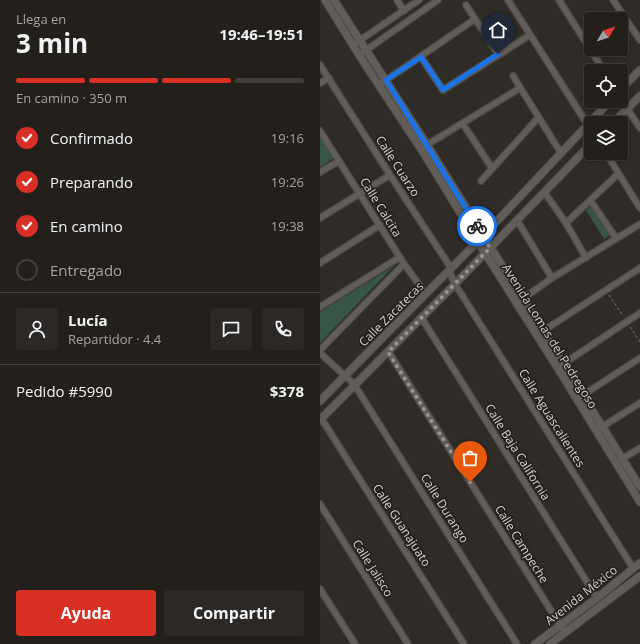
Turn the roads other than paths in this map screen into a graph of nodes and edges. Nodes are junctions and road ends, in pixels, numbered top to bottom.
1 (325, 0) edge
2 (334, 0) edge
3 (397, 0) edge
4 (419, 0) edge
5 (438, 0) edge
6 (508, 0) edge
7 (559, 0) edge
8 (613, 0) edge
9 (466, 5) dead end
10 (404, 11) junction
11 (475, 19) junction
12 (530, 35) junction
13 (640, 40) edge
14 (360, 41) junction
15 (353, 45) junction
16 (366, 50) junction
17 (498, 54) junction
18 (359, 55) junction
19 (421, 57) junction
20 (320, 64) edge
21 (600, 64) edge
22 (640, 70) edge
23 (513, 76) dead end
24 (329, 78) junction
25 (386, 80) junction
26 (628, 82) edge
27 (320, 83) edge
28 (379, 85) junction
29 (520, 88) junction
30 (640, 96) edge
31 (628, 106) edge
32 (626, 108) edge
33 (628, 108) edge
34 (619, 116) edge
35 (538, 118) junction
36 (584, 119) edge
37 (463, 124) junction
38 (640, 128) edge
39 (320, 131) edge
40 (584, 133) edge
41 (424, 147) junction
42 (584, 151) edge
43 (561, 153) junction
44 (610, 160) edge
45 (339, 161) junction
46 (492, 168) junction
47 (320, 172) edge
48 (618, 174) junction
49 (390, 175) junction
50 (481, 181) dead end
51 (360, 193) junction
52 (544, 193) junction
53 (590, 200) junction
54 (640, 208) edge
55 (320, 218) edge
56 (517, 220) junction
57 (566, 223) junction
58 (640, 224) edge
59 (380, 225) junction
60 (483, 236) junction
61 (616, 238) junction
62 (478, 242) junction
63 (487, 249) junction
64 (400, 258) junction
65 (586, 258) junction
66 (320, 263) edge
67 (404, 264) junction
68 (640, 268) edge
69 (451, 271) junction
70 (552, 278) junction
71 (454, 282) junction
72 (426, 294) junction
73 (523, 298) junction
74 (516, 302) junction
75 (320, 307) edge
76 (640, 313) edge
77 (421, 317) junction
78 (543, 331) junction
79 (320, 351) edge
80 (388, 352) junction
81 (640, 358) edge
82 (561, 365) junction
83 (350, 380) junction
84 (580, 397) junction
85 (320, 401) edge
86 (640, 403) edge
87 (321, 419) edge
88 (600, 429) junction
89 (640, 448) edge
90 (619, 461) junction
91 (640, 487) edge
92 (640, 502) edge
93 (320, 504) edge
94 (640, 563) edge
95 (633, 568) junction
96 (640, 576) edge
97 (320, 589) edge
98 (597, 598) junction
99 (560, 626) junction
100 (565, 633) junction
101 (355, 644) edge
102 (408, 644) edge
103 (464, 644) edge
104 (517, 644) edge
105 (535, 644) edge
106 (550, 644) edge

1 - 15 street, Avenida Lomas del Pedregoso
2 - 14 street, Avenida Lomas del Pedregoso
3 - 10 street
4 - 10 street
5 - 16 street
6 - 12 street
7 - 21 street
8 - 13 street
9 - 11 street
10 - 14 street
11 - 17 street
11 - 19 street
12 - 17 street
12 - 36 street
14 - 15 street
14 - 16 street, Avenida Lomas del Pedregoso
15 - 18 street, Avenida Lomas del Pedregoso
16 - 18 street
16 - 25 street, Avenida Lomas del Pedregoso
17 - 19 street
18 - 28 street, Avenida Lomas del Pedregoso
19 - 25 street
20 - 24 street, Calle Cuarzo
22 - 26 street
23 - 29 street
24 - 27 street
24 - 49 street, Calle Cuarzo
25 - 28 street
25 - 41 street, Avenida Lomas del Pedregoso
28 - 41 street, Avenida Lomas del Pedregoso
29 - 35 street
29 - 37 street
30 - 31 street
32 - 34 street
33 - 38 street
35 - 43 street
35 - 46 street
37 - 41 street
37 - 46 street
39 - 45 street, Calle Calcita
40 - 43 street, Calle Zacatecas
41 - 60 street, Avenida Lomas del Pedregoso
41 - 62 street, Avenida Lomas del Pedregoso
42 - 52 street, Calle Zacatecas
43 - 60 street, Calle Zacatecas
44 - 48 street
45 - 47 street
45 - 51 street, Calle Calcita
46 - 50 street
48 - 53 street
48 - 54 street
49 - 51 street
49 - 69 street, Calle Cuarzo
51 - 55 street
51 - 59 street, Calle Calcita
52 - 56 street, Calle Zacatecas
52 - 57 street
53 - 57 street
53 - 61 street
56 - 63 street, Calle Zacatecas
56 - 70 street
57 - 65 street
58 - 61 street
59 - 64 street, Calle Calcita
59 - 66 street
60 - 62 street, Calle Zacatecas
60 - 63 street, Avenida Lomas del Pedregoso
61 - 65 street
62 - 63 street, Avenida Lomas del Pedregoso
62 - 69 street, Calle Zacatecas
63 - 71 street, Calle Zacatecas
63 - 73 street, Avenida Lomas del Pedregoso
63 - 74 street, Avenida Lomas del Pedregoso
64 - 67 street, Calle Calcita
64 - 75 street
65 - 70 street
67 - 72 street, Calle Calcita
67 - 79 street
68 - 78 street
69 - 71 street, Calle Cuarzo
69 - 72 street, Calle Zacatecas
70 - 73 street
71 - 77 street, Calle Zacatecas
71 - 95 street, Calle Aguascalientes
72 - 83 street, Calle Zacatecas
73 - 74 street
73 - 78 street, Avenida Lomas del Pedregoso
74 - 82 street, Avenida Lomas del Pedregoso
76 - 82 street
77 - 80 street, Calle Zacatecas
77 - 98 street, Calle Baja California
78 - 82 street, Avenida Lomas del Pedregoso
79 - 83 street, Calle Durango
80 - 83 street, Calle Zacatecas
80 - 99 street, Calle Campeche
81 - 84 street
82 - 84 street, Avenida Lomas del Pedregoso
83 - 85 street, Calle Zacatecas
83 - 87 street, Calle Zacatecas
83 - 104 street, Calle Durango
84 - 88 street, Avenida Lomas del Pedregoso
86 - 88 street
87 - 103 street, Calle Guanajuato
88 - 90 street, Avenida Lomas del Pedregoso
89 - 90 street
90 - 91 street, Avenida Lomas del Pedregoso
90 - 92 street, Avenida Lomas del Pedregoso
93 - 102 street, Calle Jalisco
94 - 95 street, Avenida México
95 - 98 street, Avenida México
96 - 100 street, Avenida México
97 - 101 street
98 - 99 street, Avenida México
99 - 100 street, Calle Campeche
99 - 105 street, Avenida México
100 - 106 street, Avenida México

